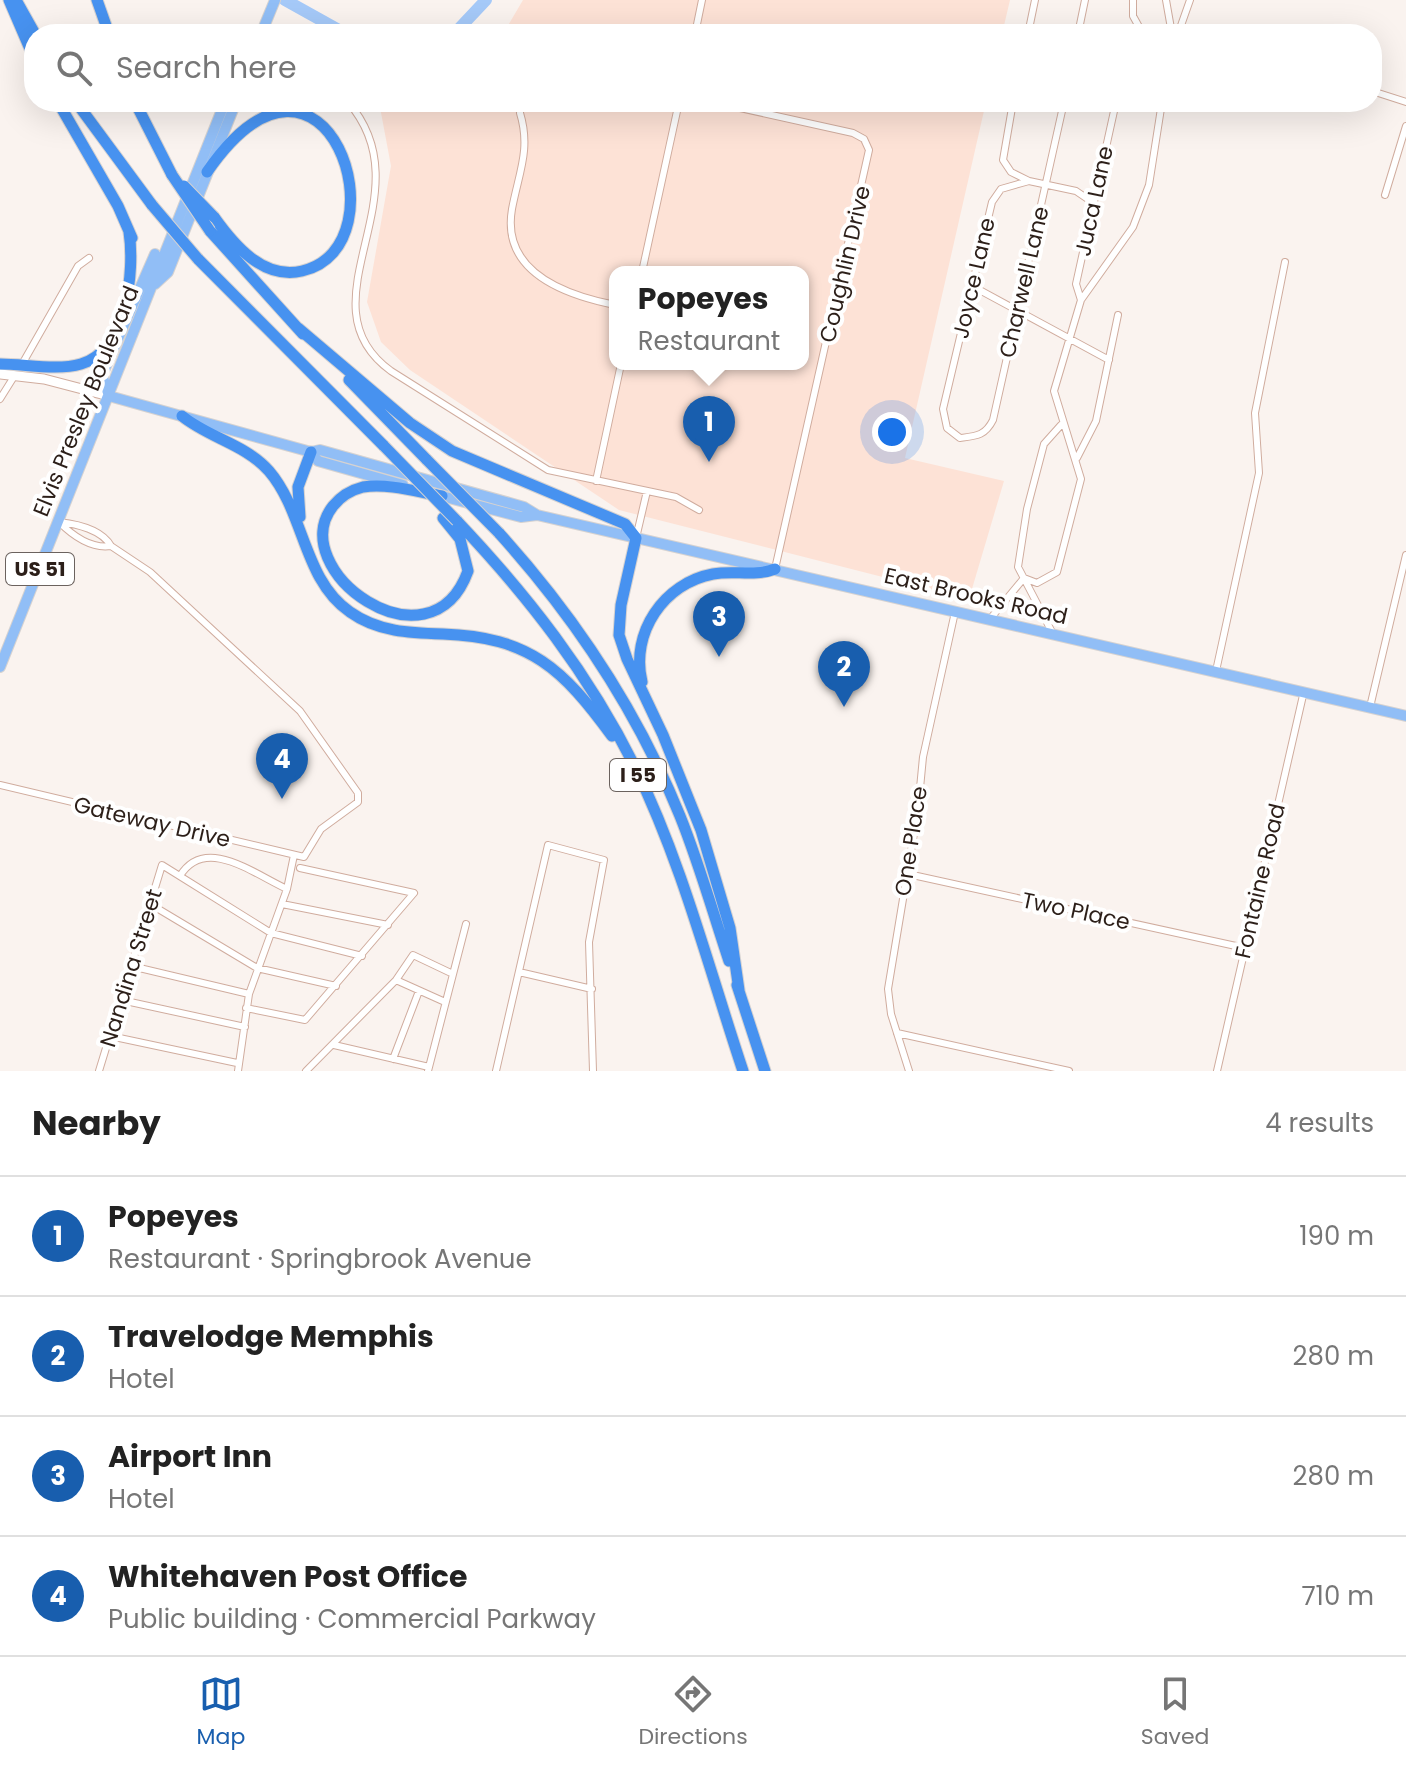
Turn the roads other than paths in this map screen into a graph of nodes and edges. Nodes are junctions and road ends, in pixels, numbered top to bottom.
1 (9, 0) edge
2 (16, 0) edge
3 (97, 0) edge
4 (275, 0) edge
5 (702, 0) edge
6 (1035, 0) edge
7 (1085, 0) edge
8 (1133, 0) edge
9 (1166, 0) edge
10 (1190, 0) edge
11 (29, 24) edge
12 (105, 24) edge
13 (265, 24) edge
14 (697, 24) edge
15 (1030, 24) edge
16 (1080, 24) edge
17 (1137, 24) edge
18 (1170, 24) edge
19 (1182, 24) edge
20 (24, 35) edge
21 (1382, 94) edge
22 (1406, 102) edge
23 (63, 112) edge
24 (83, 112) edge
25 (140, 112) edge
26 (221, 112) edge
27 (232, 112) edge
28 (265, 112) edge
29 (299, 112) edge
30 (354, 112) edge
31 (677, 112) edge
32 (758, 112) edge
33 (1011, 112) edge
34 (1062, 112) edge
35 (1114, 112) edge
36 (1160, 112) edge
37 (520, 113) dead end
38 (1406, 126) edge
39 (170, 171) junction
40 (207, 172) junction
41 (1029, 181) junction
42 (1047, 184) junction
43 (1385, 195) dead end
44 (1095, 204) junction
45 (178, 213) junction
46 (129, 232) junction
47 (89, 258) dead end
48 (1285, 262) dead end
49 (643, 266) edge
50 (155, 284) junction
51 (974, 287) junction
52 (135, 299) junction
53 (1081, 300) junction
54 (609, 303) edge
55 (1017, 312) junction
56 (1118, 315) dead end
57 (298, 328) junction
58 (1069, 341) junction
59 (1109, 360) junction
60 (0, 364) edge
61 (19, 370) junction
62 (620, 370) edge
63 (0, 374) edge
64 (109, 396) junction
65 (0, 399) edge
66 (182, 416) junction
67 (1061, 425) junction
68 (960, 438) joint
69 (311, 452) junction
70 (1077, 458) junction
71 (596, 481) junction
72 (421, 486) junction
73 (647, 491) junction
74 (442, 496) junction
75 (699, 510) dead end
76 (537, 515) junction
77 (59, 522) junction
78 (636, 538) junction
79 (306, 545) junction
80 (111, 546) junction
81 (1406, 555) edge
82 (775, 569) junction
83 (1024, 578) junction
84 (955, 612) junction
85 (990, 619) junction
86 (1053, 634) junction
87 (0, 667) edge
88 (1216, 671) junction
89 (1304, 691) junction
90 (650, 705) junction
91 (1370, 707) junction
92 (1406, 716) edge
93 (635, 767) junction
94 (0, 785) edge
95 (294, 855) junction
96 (300, 868) dead end
97 (908, 874) junction
98 (180, 876) junction
99 (287, 889) junction
100 (150, 904) junction
101 (282, 904) junction
102 (466, 924) dead end
103 (388, 925) junction
104 (271, 933) junction
105 (1245, 948) junction
106 (362, 956) junction
107 (131, 966) junction
108 (257, 968) junction
109 (519, 972) junction
110 (453, 974) junction
111 (396, 980) junction
112 (336, 986) junction
113 (592, 989) junction
114 (739, 990) junction
115 (419, 991) junction
116 (249, 994) junction
117 (121, 1000) junction
118 (445, 1002) junction
119 (246, 1008) junction
120 (245, 1027) junction
121 (897, 1033) junction
122 (110, 1036) junction
123 (334, 1045) junction
124 (393, 1059) junction
125 (238, 1067) edge
126 (429, 1069) edge
127 (101, 1071) edge
128 (306, 1071) edge
129 (496, 1071) edge
130 (593, 1071) edge
131 (743, 1071) edge
132 (765, 1071) edge
133 (909, 1071) edge
134 (1069, 1071) edge
135 (1217, 1071) edge

1 - 20 highway
2 - 11 highway
3 - 12 highway
4 - 13 main road
5 - 14 street
6 - 15 street
7 - 16 street
8 - 17 street
9 - 18 street
10 - 19 street
21 - 22 street
23 - 46 highway
24 - 72 highway, I 55, bridge
25 - 39 highway, I 55
26 - 45 main road, Elvis Presley Boulevard / US 51
27 - 40 main road, Elvis Presley Boulevard / US 51
28 - 40 highway, bridge
29 - 39 highway, bridge
30 - 71 street
31 - 49 street
32 - 82 street, Coughlin Drive
33 - 41 street
34 - 42 street, Charwell Lane
35 - 44 street, Juca Lane
36 - 53 street
37 - 54 street
38 - 43 street
39 - 57 highway, I 55, bridge
40 - 50 main road, Elvis Presley Boulevard / US 51
41 - 42 street
41 - 51 street, Joyce Lane
42 - 44 street
42 - 55 street, Charwell Lane
44 - 53 street, Juca Lane
45 - 50 main road, Elvis Presley Boulevard / US 51
45 - 52 main road
46 - 52 highway
46 - 61 highway
47 - 61 street
48 - 88 street
50 - 64 main road, Elvis Presley Boulevard / US 51
51 - 55 street
51 - 68 street, Joyce Lane
52 - 64 main road
53 - 58 street
55 - 58 street
55 - 68 street, Charwell Lane
56 - 59 street
57 - 78 highway
57 - 114 highway, I 55, bridge
58 - 59 street
58 - 67 street
59 - 70 street
60 - 61 highway
61 - 63 main road, East Brooks Road
61 - 64 main road, East Brooks Road
61 - 65 street
62 - 71 street
64 - 66 main road, East Brooks Road
64 - 77 main road, Elvis Presley Boulevard / US 51
66 - 69 main road, East Brooks Road
66 - 79 highway
67 - 70 street
67 - 83 street
69 - 74 main road, East Brooks Road
69 - 76 main road, East Brooks Road
69 - 79 highway
70 - 83 street
71 - 73 street
72 - 74 highway
72 - 93 highway, I 55, bridge
73 - 75 street
73 - 78 street
74 - 76 main road, East Brooks Road
76 - 78 main road, East Brooks Road
77 - 80 street
77 - 80 street
77 - 87 main road, Elvis Presley Boulevard / US 51
78 - 82 main road, East Brooks Road
78 - 90 highway
79 - 93 highway
80 - 95 street, Gateway Drive
81 - 91 street
82 - 84 main road, East Brooks Road
82 - 90 highway
83 - 85 street
83 - 86 street
84 - 85 main road, East Brooks Road
84 - 97 street, One Place
85 - 86 main road, East Brooks Road
86 - 88 main road, East Brooks Road
88 - 89 main road, East Brooks Road
89 - 91 main road, East Brooks Road
89 - 105 street, Fontaine Road
90 - 114 highway
91 - 92 main road, East Brooks Road
93 - 131 highway, I 55
94 - 95 street, Gateway Drive
95 - 99 street
96 - 103 street
97 - 105 street, Two Place
97 - 121 street, One Place
98 - 99 street
98 - 100 street, Nandina Street
98 - 104 street
99 - 101 street
100 - 107 street, Nandina Street
100 - 108 street
101 - 103 street
101 - 104 street
102 - 110 street
103 - 106 street
104 - 106 street
104 - 108 street
105 - 135 street, Fontaine Road
106 - 112 street
107 - 116 street
107 - 117 street, Nandina Street
108 - 112 street
108 - 116 street
109 - 113 street
109 - 113 street
109 - 129 street
110 - 111 street
110 - 118 street
111 - 115 street
111 - 123 street
112 - 119 street
113 - 130 street
114 - 132 highway, I 55
115 - 118 street
115 - 124 street
116 - 119 street
117 - 120 street
117 - 122 street, Nandina Street
118 - 126 street
119 - 120 street
120 - 125 street
121 - 133 street, One Place
121 - 134 street
122 - 125 street
122 - 127 street, Nandina Street
123 - 124 street
123 - 128 street
124 - 126 street

